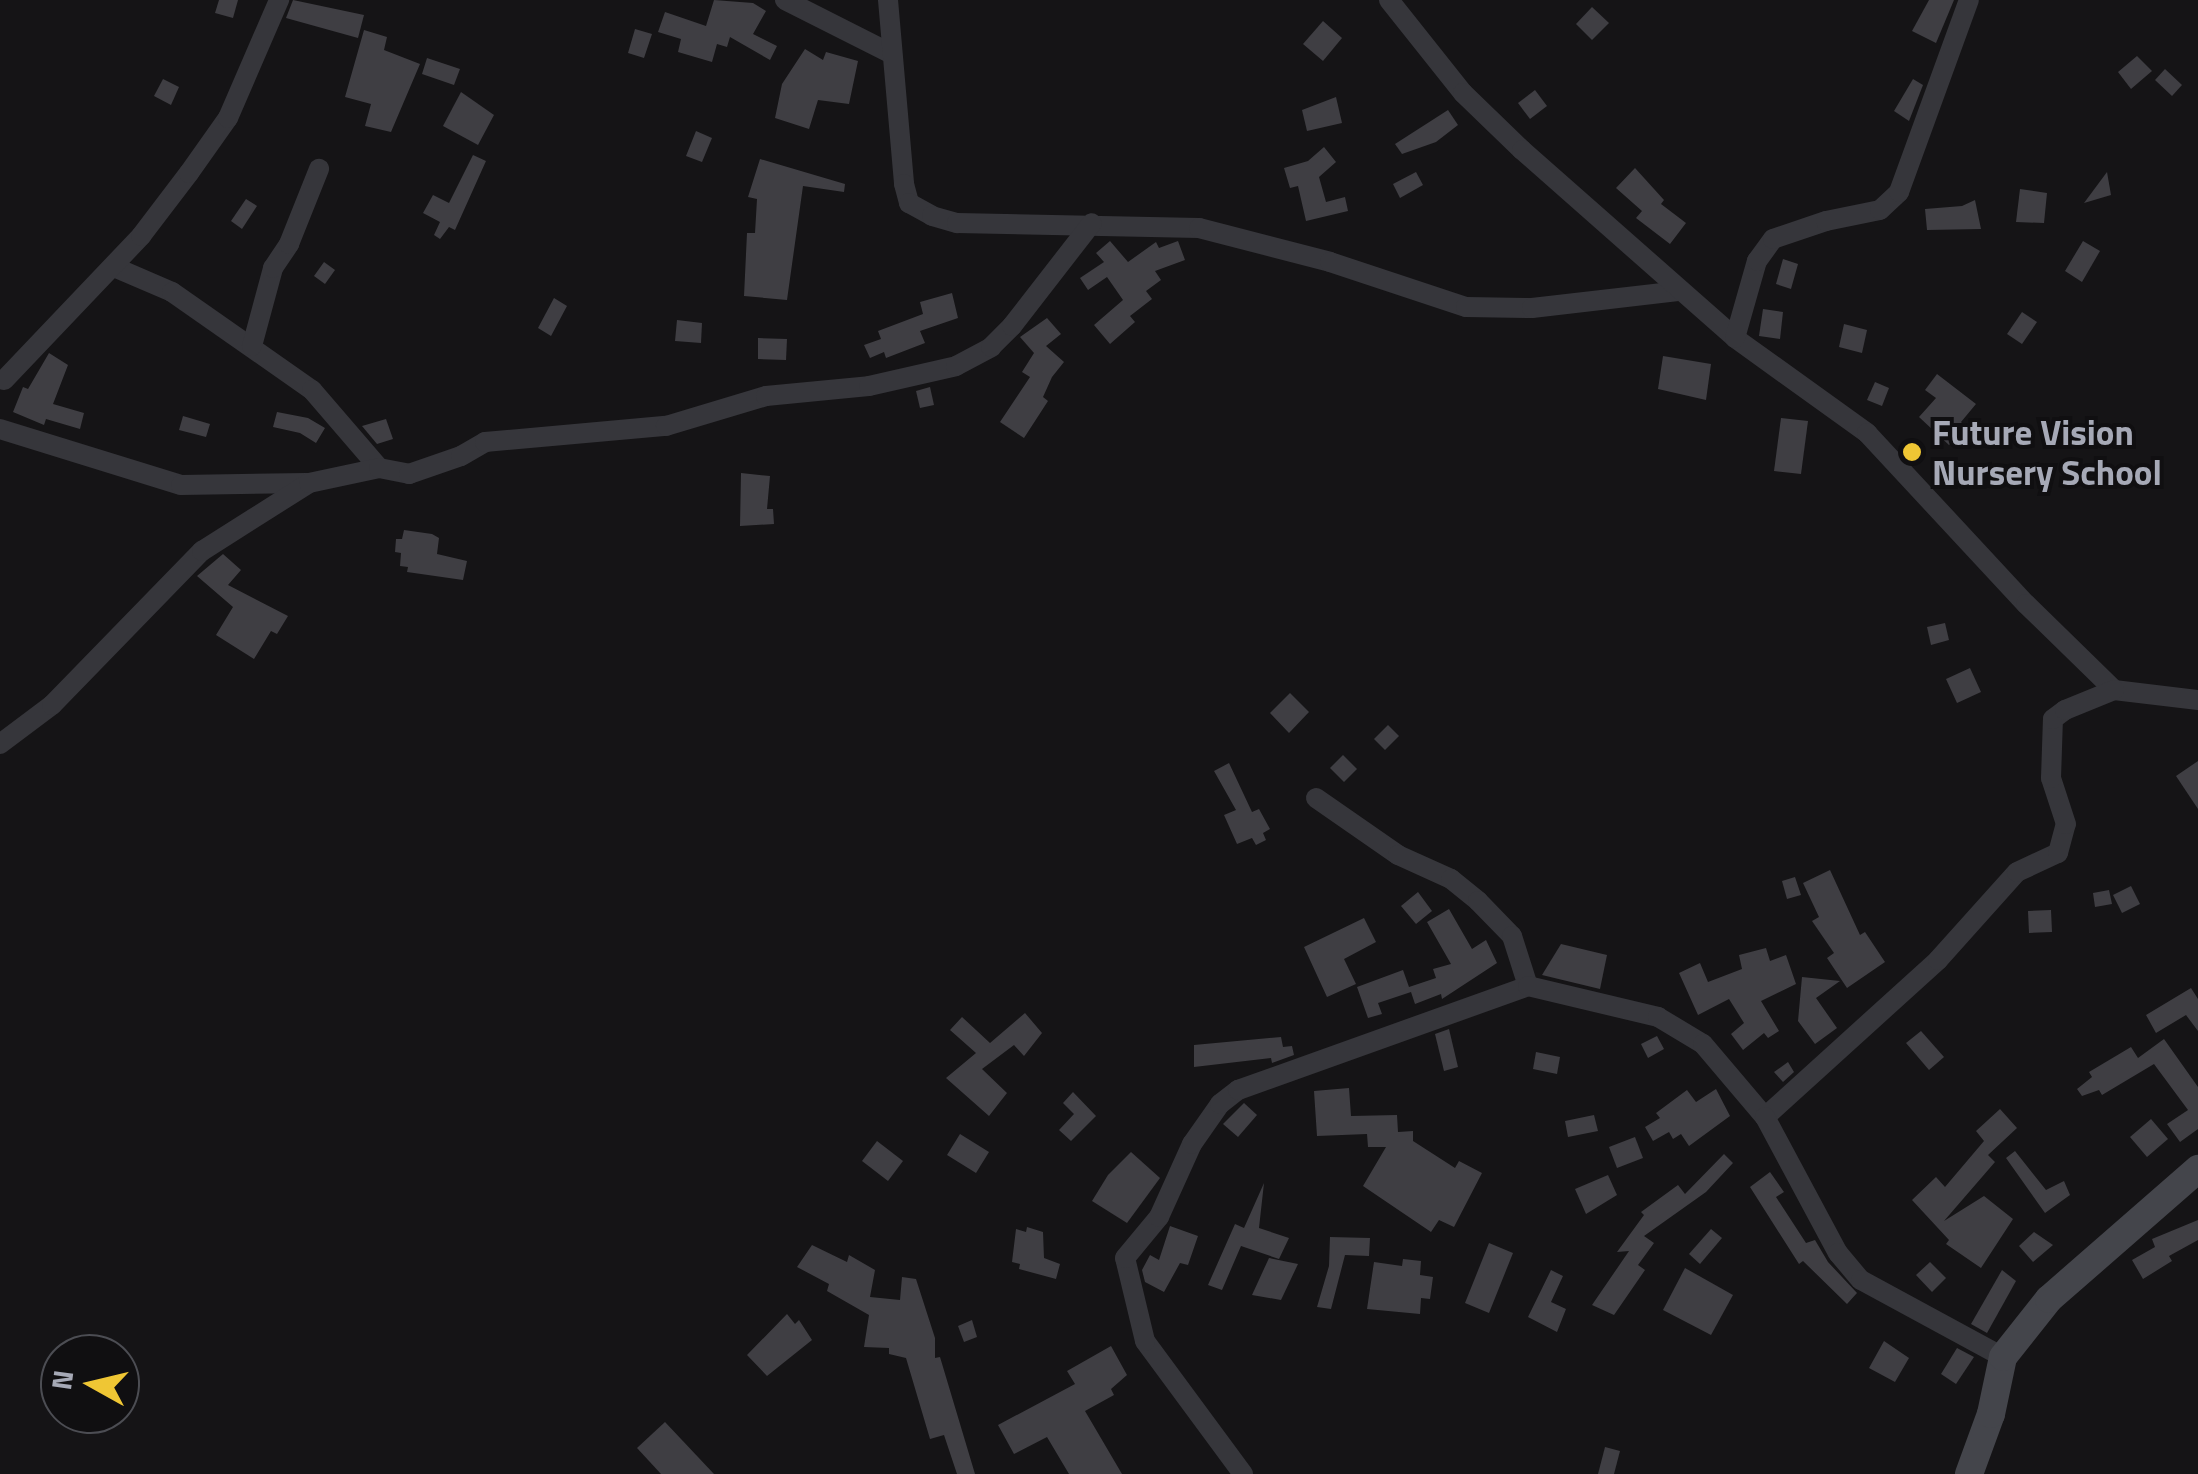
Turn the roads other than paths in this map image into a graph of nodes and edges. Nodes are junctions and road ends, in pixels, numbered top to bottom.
1 (280, 0) edge
2 (784, 0) edge
3 (888, 0) edge
4 (1389, 0) edge
5 (1969, 0) edge
6 (892, 54) junction
7 (319, 169) dead end
8 (1092, 223) junction
9 (114, 266) junction
10 (1680, 292) junction
11 (1735, 338) junction
12 (252, 346) junction
13 (4, 380) dead end
14 (0, 430) edge
15 (378, 468) junction
16 (309, 482) junction
17 (2114, 690) junction
18 (2198, 700) edge
19 (0, 744) edge
20 (1316, 798) dead end
21 (1528, 986) junction
22 (1765, 1117) junction
23 (2198, 1169) edge
24 (2003, 1357) junction
25 (1244, 1474) edge
26 (1968, 1474) edge

1 - 9 street
2 - 6 street
3 - 6 street
4 - 10 street
5 - 11 street
6 - 8 street
7 - 12 street
8 - 10 street
8 - 15 street
9 - 12 street
9 - 13 street
10 - 11 street
11 - 17 street
12 - 15 street
14 - 16 street
15 - 16 street
16 - 19 street
17 - 18 street
17 - 22 street
20 - 21 street
21 - 22 street
21 - 25 street
22 - 24 street
23 - 24 street
24 - 26 street

